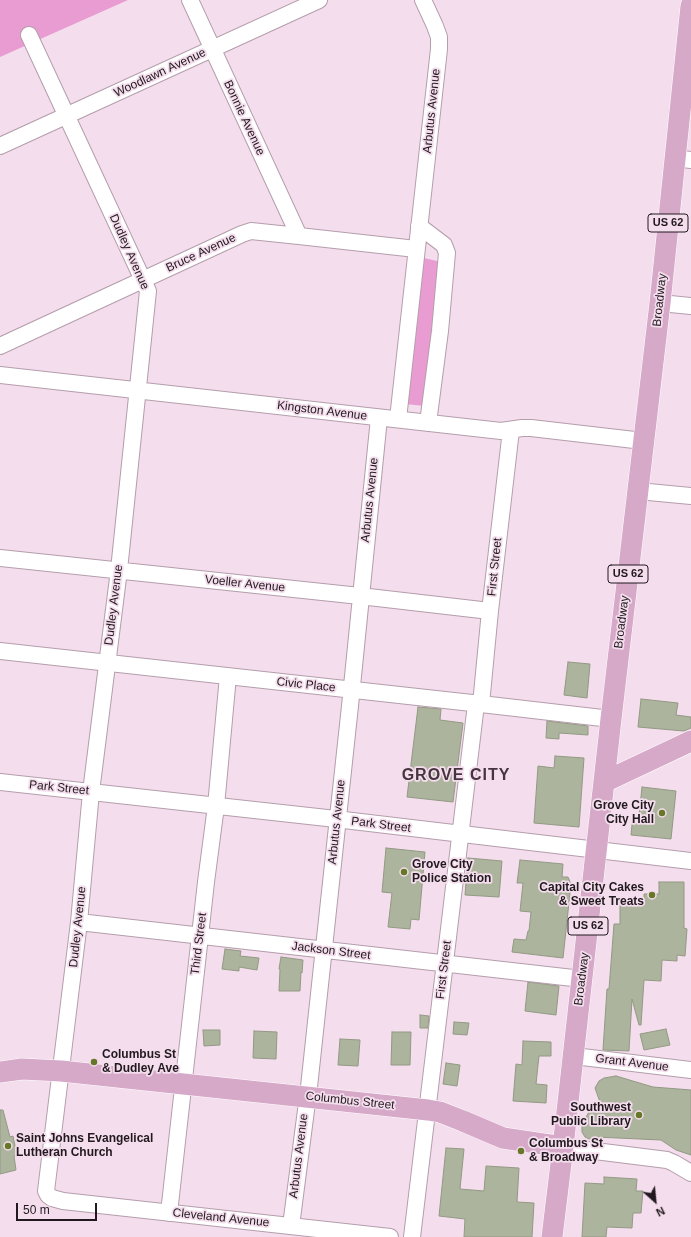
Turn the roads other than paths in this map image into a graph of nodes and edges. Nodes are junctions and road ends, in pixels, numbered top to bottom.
1 (190, 0) edge
2 (319, 0) edge
3 (423, 0) edge
4 (691, 6) edge
5 (29, 35) dead end
6 (212, 49) junction
7 (66, 116) junction
8 (0, 146) edge
9 (683, 159) edge
10 (419, 226) junction
11 (299, 236) junction
12 (416, 249) junction
13 (143, 280) junction
14 (660, 303) junction
15 (691, 306) edge
16 (0, 346) edge
17 (0, 375) edge
18 (137, 390) junction
19 (379, 418) junction
20 (398, 420) junction
21 (428, 423) junction
22 (511, 430) junction
23 (643, 441) junction
24 (638, 491) junction
25 (691, 496) edge
26 (0, 558) edge
27 (119, 570) junction
28 (360, 596) junction
29 (490, 611) junction
30 (0, 652) edge
31 (107, 662) junction
32 (228, 676) junction
33 (351, 690) junction
34 (479, 704) junction
35 (611, 719) junction
36 (691, 741) edge
37 (0, 782) edge
38 (604, 782) junction
39 (91, 792) junction
40 (216, 806) junction
41 (337, 820) junction
42 (460, 834) junction
43 (597, 850) junction
44 (691, 861) edge
45 (79, 922) junction
46 (200, 935) junction
47 (323, 950) junction
48 (445, 963) junction
49 (582, 978) junction
50 (574, 1056) junction
51 (691, 1070) edge
52 (60, 1071) junction
53 (0, 1072) edge
54 (183, 1083) junction
55 (307, 1096) junction
56 (428, 1110) junction
57 (563, 1147) junction
58 (691, 1173) edge
59 (52, 1198) joint
60 (169, 1212) junction
61 (291, 1226) junction
62 (390, 1237) edge
63 (412, 1237) edge
64 (552, 1237) edge

1 - 6 street, Bonnie Avenue
2 - 6 street, Woodlawn Avenue
3 - 10 street, Arbutus Avenue
4 - 9 main road, Broadway / US 62
5 - 7 street, Dudley Avenue
6 - 7 street, Woodlawn Avenue
6 - 11 street, Bonnie Avenue
7 - 8 street, Woodlawn Avenue
7 - 13 street, Dudley Avenue
9 - 14 main road, Broadway / US 62
10 - 12 street, Arbutus Avenue
10 - 21 street
11 - 12 street, Bruce Avenue
11 - 13 street, Bruce Avenue
12 - 20 street, Arbutus Avenue
13 - 16 street, Bruce Avenue
13 - 18 street, Dudley Avenue
14 - 15 street
14 - 23 main road, Broadway / US 62
17 - 18 street, Kingston Avenue
18 - 19 street, Kingston Avenue
18 - 27 street, Dudley Avenue
19 - 20 street, Kingston Avenue
19 - 28 street, Arbutus Avenue
20 - 21 street, Kingston Avenue
21 - 22 street, Kingston Avenue
22 - 23 street, Kingston Avenue
22 - 29 street, First Street
23 - 24 main road, Broadway / US 62
24 - 25 street
24 - 35 main road, Broadway / US 62
26 - 27 street, Voeller Avenue
27 - 28 street, Voeller Avenue
27 - 31 street, Dudley Avenue
28 - 29 street, Voeller Avenue
28 - 33 street, Arbutus Avenue
29 - 34 street, First Street
30 - 31 street, Civic Place
31 - 32 street, Civic Place
31 - 39 street, Dudley Avenue
32 - 33 street, Civic Place
32 - 40 street, Third Street
33 - 34 street, Civic Place
33 - 41 street, Arbutus Avenue
34 - 35 street, Civic Place
34 - 42 street, First Street
35 - 38 main road, Broadway / US 62
36 - 38 main road
37 - 39 street, Park Street
38 - 43 main road, Broadway / US 62
39 - 40 street, Park Street
39 - 45 street, Dudley Avenue
40 - 41 street, Park Street
40 - 46 street, Third Street
41 - 42 street, Park Street
41 - 47 street, Arbutus Avenue
42 - 43 street, Park Street
42 - 48 street, First Street
43 - 44 street, Park Street
43 - 49 main road, Broadway / US 62
45 - 46 street, Jackson Street
45 - 52 street, Dudley Avenue
46 - 47 street, Jackson Street
46 - 54 street, Third Street
47 - 48 street, Jackson Street
47 - 55 street, Arbutus Avenue
48 - 49 street, Jackson Street
48 - 56 street, First Street
49 - 50 main road, Broadway / US 62
50 - 51 street, Grant Avenue
50 - 57 main road, Broadway / US 62
52 - 53 main road, Columbus Street
52 - 54 main road, Columbus Street
52 - 59 street, Dudley Avenue
54 - 55 main road, Columbus Street
54 - 60 street, Third Street
55 - 56 main road, Columbus Street
55 - 61 street, Arbutus Avenue
56 - 57 main road, Columbus Street
56 - 63 street, First Street
57 - 58 street, Columbus Street
57 - 64 main road, Broadway / US 62
59 - 60 street, Cleveland Avenue
60 - 61 street, Cleveland Avenue
61 - 62 street, Cleveland Avenue

